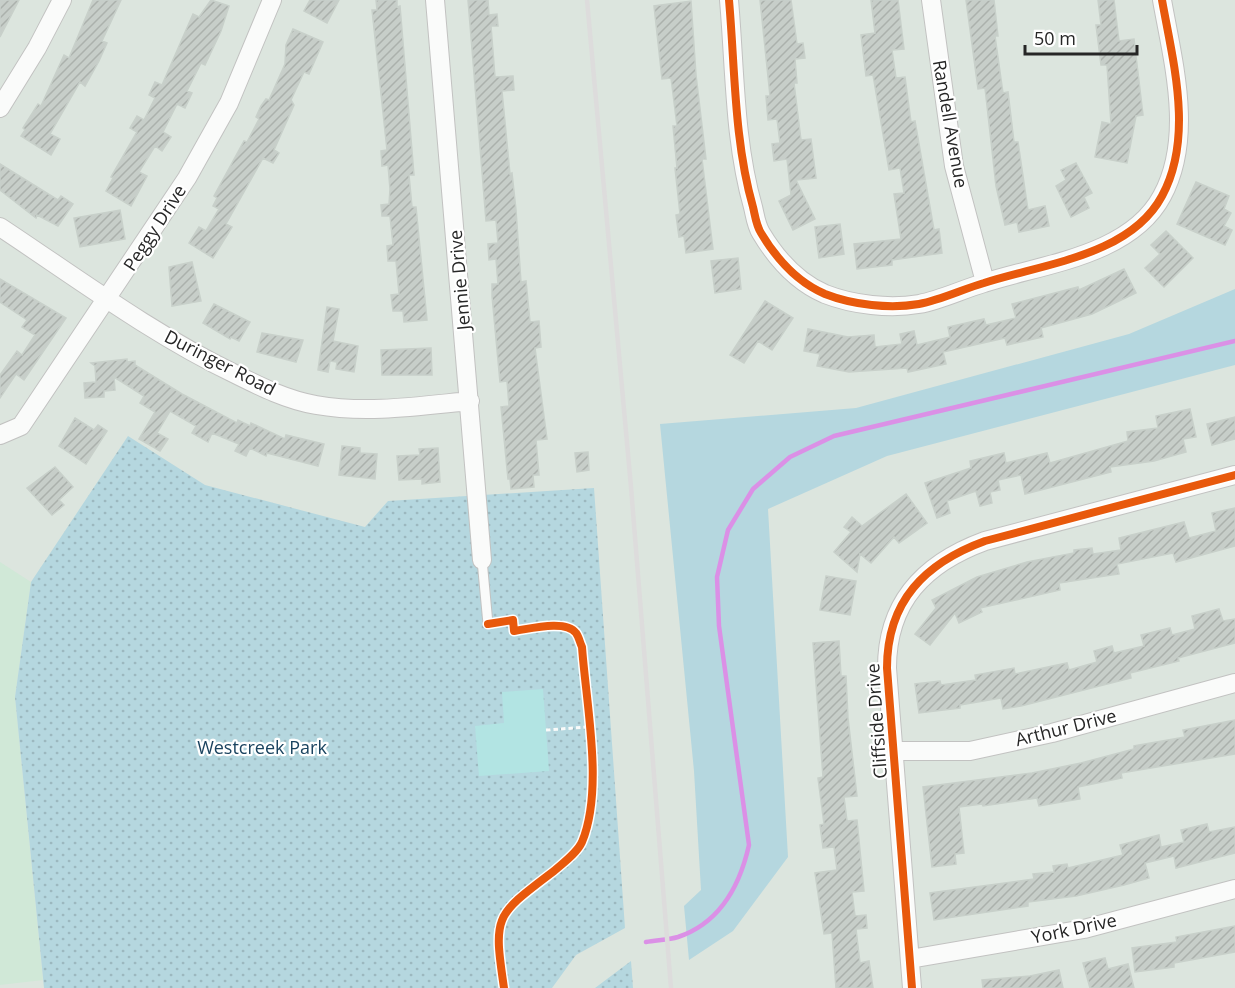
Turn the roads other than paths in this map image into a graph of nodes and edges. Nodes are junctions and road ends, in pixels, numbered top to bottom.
1 (62, 0) edge
2 (272, 0) edge
3 (435, 0) edge
4 (729, 0) edge
5 (931, 0) edge
6 (1162, 0) edge
7 (0, 108) edge
8 (0, 227) edge
9 (985, 282) junction
10 (108, 299) junction
11 (470, 401) junction
12 (2, 435) edge
13 (1235, 475) edge
14 (482, 560) joint
15 (488, 624) dead end
16 (1235, 683) edge
17 (894, 751) junction
18 (1235, 889) edge
19 (910, 959) junction
20 (912, 988) edge

1 - 7 street
2 - 10 street, Peggy Drive
3 - 11 street, Jennie Drive
4 - 9 street
5 - 9 street, Randell Avenue
6 - 9 street
8 - 10 street, Duringer Road
10 - 11 street, Duringer Road
10 - 12 street, Peggy Drive
11 - 14 street, Jennie Drive
13 - 17 street, Cliffside Drive
14 - 15 lane
16 - 17 street, Arthur Drive
17 - 19 street, Cliffside Drive
18 - 19 street, York Drive
19 - 20 street, Cliffside Drive

